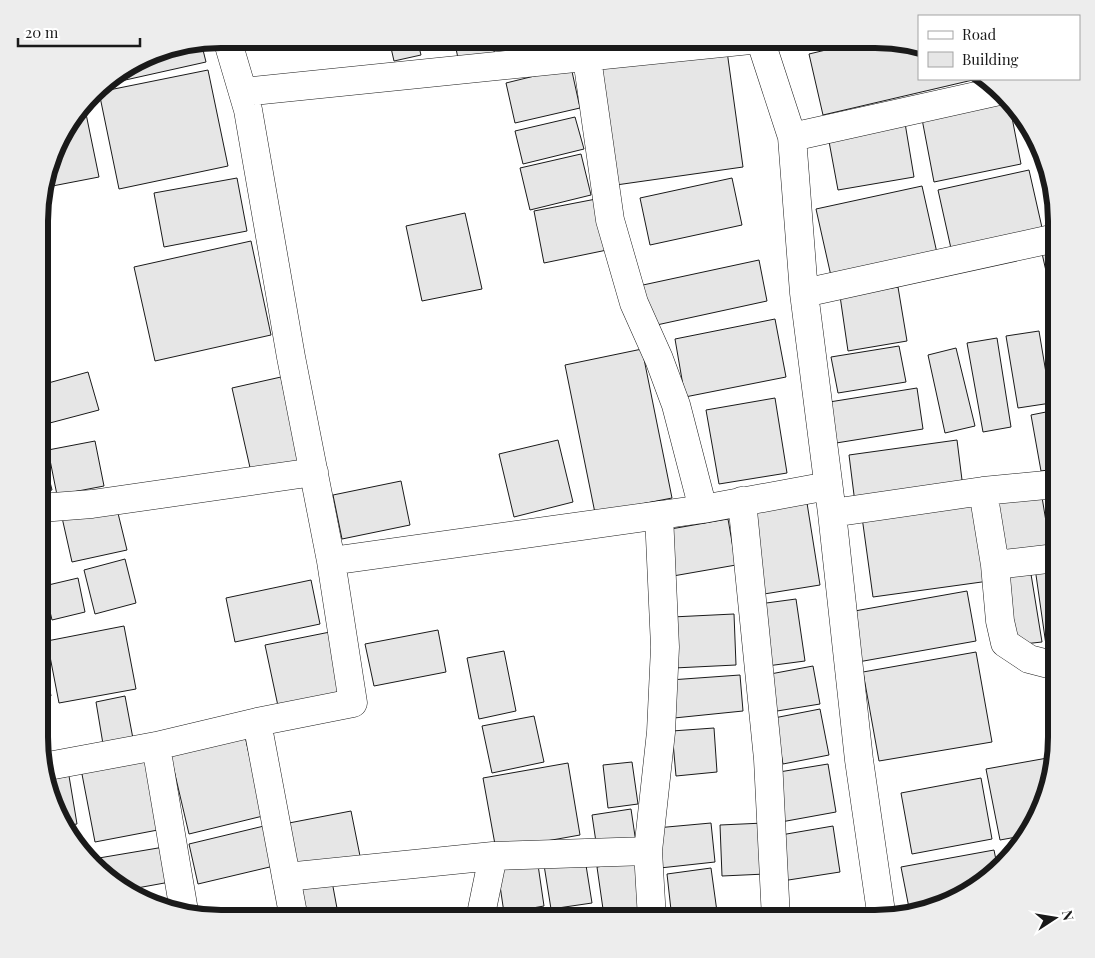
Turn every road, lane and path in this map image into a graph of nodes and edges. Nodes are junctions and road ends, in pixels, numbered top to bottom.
1 (230, 48) edge
2 (678, 48) edge
3 (763, 48) edge
4 (587, 58) junction
5 (243, 92) junction
6 (991, 93) edge
7 (792, 137) junction
8 (1047, 240) edge
9 (804, 293) junction
10 (314, 472) junction
11 (1048, 485) edge
12 (984, 491) junction
13 (830, 499) junction
14 (742, 501) junction
15 (48, 507) edge
16 (703, 509) junction
17 (659, 515) junction
18 (1048, 559) edge
19 (331, 561) junction
20 (995, 565) junction
21 (1048, 664) edge
22 (257, 722) junction
23 (156, 746) junction
24 (50, 766) edge
25 (648, 851) junction
26 (493, 856) junction
27 (286, 877) junction
28 (183, 906) edge
29 (292, 910) edge
30 (482, 910) edge
31 (651, 910) edge
32 (776, 910) edge
33 (881, 910) edge

1 - 5 street
2 - 4 street
3 - 7 street
4 - 5 street
4 - 16 street
5 - 10 street
6 - 7 street
7 - 9 street
8 - 9 street
9 - 13 street
10 - 15 street
10 - 19 street
11 - 12 street
12 - 13 street
12 - 20 street
13 - 14 street
13 - 33 street
14 - 16 street
14 - 32 street
16 - 17 street
17 - 19 street
17 - 25 street
18 - 20 street
19 - 22 street
20 - 21 street
22 - 23 street
22 - 27 street
23 - 24 street
23 - 28 street
25 - 26 street
25 - 31 street
26 - 27 street
26 - 30 street
27 - 29 street

